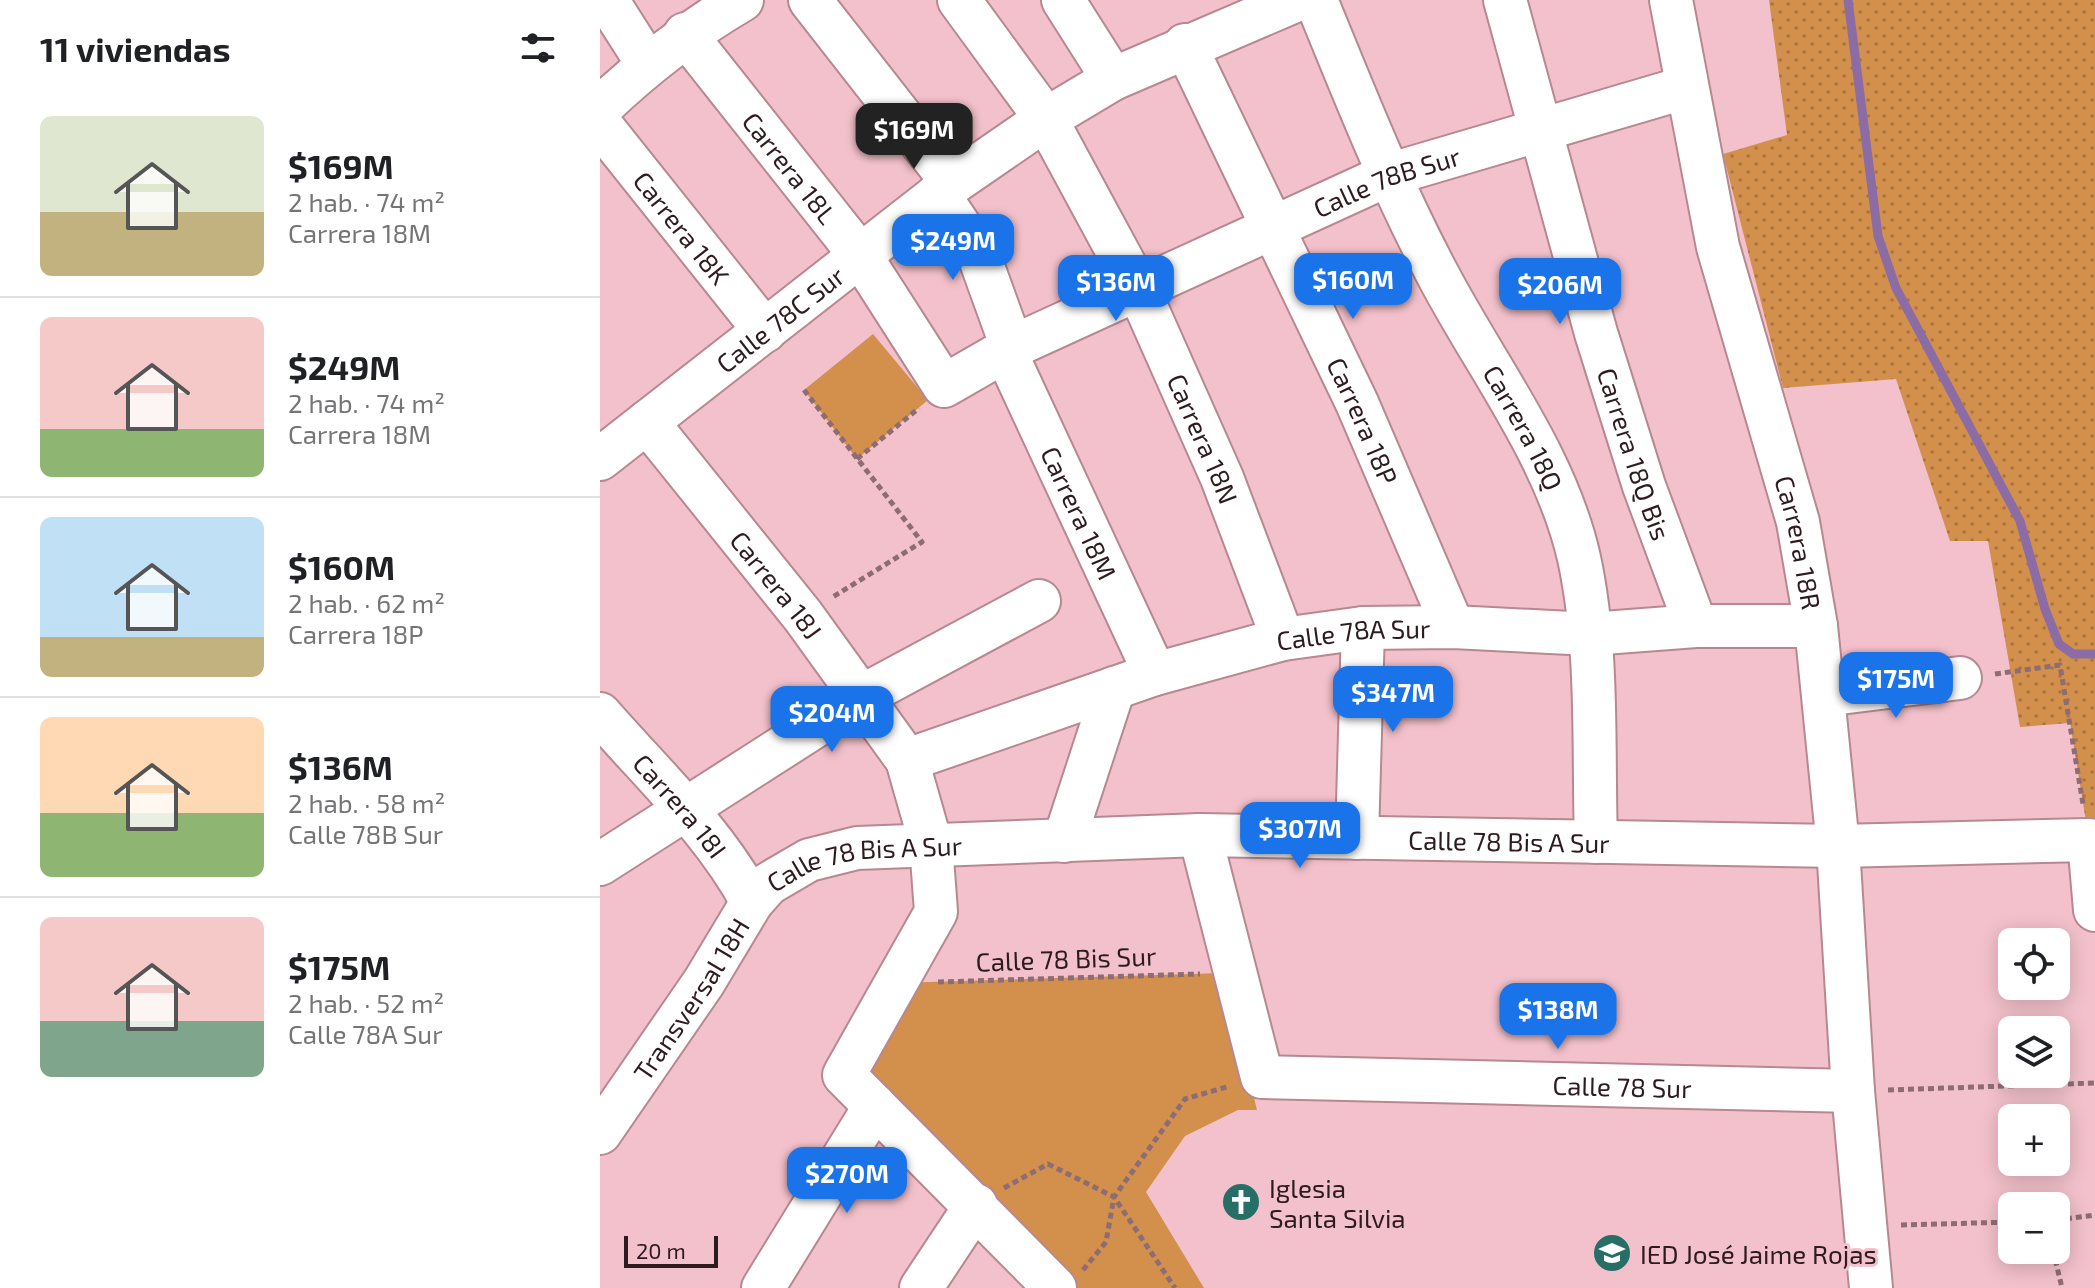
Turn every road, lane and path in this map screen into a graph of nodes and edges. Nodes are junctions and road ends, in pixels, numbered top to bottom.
1 (607, 0) edge
2 (742, 0) edge
3 (810, 0) edge
4 (959, 0) edge
5 (1063, 0) edge
6 (1297, 0) edge
7 (1316, 0) edge
8 (1505, 0) edge
9 (1671, 0) edge
10 (1198, 26) edge
11 (685, 34) junction
12 (647, 63) junction
13 (1113, 79) junction
14 (1687, 87) junction
15 (600, 108) edge
16 (1046, 119) junction
17 (600, 124) edge
18 (1541, 128) junction
19 (1388, 175) junction
20 (946, 188) junction
21 (1271, 230) junction
22 (860, 255) junction
23 (1139, 291) junction
24 (765, 331) junction
25 (1008, 349) junction
26 (944, 386) junction
27 (804, 390) dead end
28 (647, 422) junction
29 (600, 459) edge
30 (857, 459) junction
31 (1039, 601) dead end
32 (803, 616) junction
33 (1696, 626) junction
34 (1816, 626) junction
35 (1453, 627) junction
36 (1363, 628) junction
37 (1590, 634) junction
38 (1283, 639) junction
39 (1155, 674) junction
40 (1960, 678) joint
41 (1114, 688) junction
42 (864, 695) junction
43 (1824, 695) junction
44 (600, 714) edge
45 (907, 760) junction
46 (684, 807) junction
47 (1200, 835) junction
48 (1357, 838) junction
49 (2089, 840) junction
50 (1064, 841) junction
51 (1596, 842) junction
52 (931, 844) junction
53 (1838, 846) junction
54 (600, 864) edge
55 (752, 902) junction
56 (2095, 910) edge
57 (1235, 973) junction
58 (897, 983) junction
59 (1262, 1077) junction
60 (2095, 1083) edge
61 (1853, 1091) junction
62 (875, 1106) junction
63 (600, 1133) edge
64 (1114, 1197) junction
65 (976, 1205) junction
66 (2095, 1215) edge
67 (2070, 1218) edge
68 (1998, 1222) edge
69 (1865, 1226) junction
70 (2056, 1264) edge
71 (1067, 1282) edge
72 (763, 1288) edge
73 (921, 1288) edge
74 (1175, 1288) edge
75 (1871, 1288) edge
76 (2062, 1288) edge

1 - 12 street
2 - 11 street
3 - 20 street, Carrera 18M
4 - 16 street, Carrera 18N
5 - 13 street
6 - 10 street, Calle 78C Sur
7 - 19 street, Carrera 18Q
8 - 18 street, Carrera 18Q Bis
9 - 14 street, Carrera 18R
10 - 13 street, Calle 78C Sur
10 - 21 street, Carrera 18P
11 - 12 street
11 - 22 street, Carrera 18L
12 - 15 street
13 - 16 street, Calle 78C Sur
14 - 18 street, Calle 78B Sur
14 - 34 street, Carrera 18R
16 - 20 street, Calle 78C Sur
16 - 23 street, Carrera 18N
17 - 24 street, Carrera 18K
18 - 19 street, Calle 78B Sur
18 - 33 street, Carrera 18Q Bis
19 - 21 street, Calle 78B Sur
19 - 37 street, Carrera 18Q
20 - 22 street, Calle 78C Sur
20 - 25 street, Carrera 18M
21 - 23 street, Calle 78B Sur
21 - 35 street, Carrera 18P
22 - 24 street, Calle 78C Sur
22 - 26 street, Carrera 18L
23 - 25 street, Calle 78B Sur
23 - 38 street, Carrera 18N
24 - 28 street, Calle 78C Sur
25 - 26 street, Calle 78B Sur
25 - 39 street, Carrera 18M
26 - 30 path
27 - 30 path
28 - 29 street, Calle 78C Sur
28 - 32 street, Carrera 18J
30 - 32 path
31 - 42 street
32 - 42 street, Carrera 18J
33 - 34 street, Calle 78A Sur
33 - 37 street, Calle 78A Sur
34 - 43 street, Carrera 18R
35 - 36 street, Calle 78A Sur
35 - 37 street, Calle 78A Sur
36 - 38 street, Calle 78A Sur
36 - 48 street
37 - 51 street, Carrera 18Q
38 - 39 street, Calle 78A Sur
39 - 41 street, Calle 78A Sur
40 - 43 street
40 - 49 path
41 - 45 street, Calle 78A Sur
41 - 50 street
42 - 45 street, Carrera 18J
42 - 46 street
43 - 53 street, Carrera 18R
44 - 46 street, Carrera 18I
45 - 52 street, Carrera 18J
46 - 54 street
46 - 55 street, Carrera 18I
47 - 48 street, Calle 78 Bis A Sur
47 - 50 street, Calle 78 Bis A Sur
47 - 57 street
48 - 51 street, Calle 78 Bis A Sur
49 - 53 street, Calle 78 Bis A Sur
49 - 56 street
50 - 52 street, Calle 78 Bis A Sur
51 - 53 street, Calle 78 Bis A Sur
52 - 55 street, Calle 78 Bis A Sur
52 - 58 street, Carrera 18J
53 - 61 street, Carrera 18R
55 - 63 street, Transversal 18H
57 - 58 path, Calle 78 Bis Sur
57 - 59 street
58 - 62 street, Carrera 18J
59 - 61 street, Calle 78 Sur
59 - 64 path
60 - 61 path
61 - 69 street, Carrera 18R
62 - 65 street
62 - 72 street
64 - 65 path
64 - 71 path
64 - 74 path
65 - 71 street
65 - 73 street
66 - 67 path
68 - 69 path
69 - 75 street, Carrera 18R
70 - 76 path

